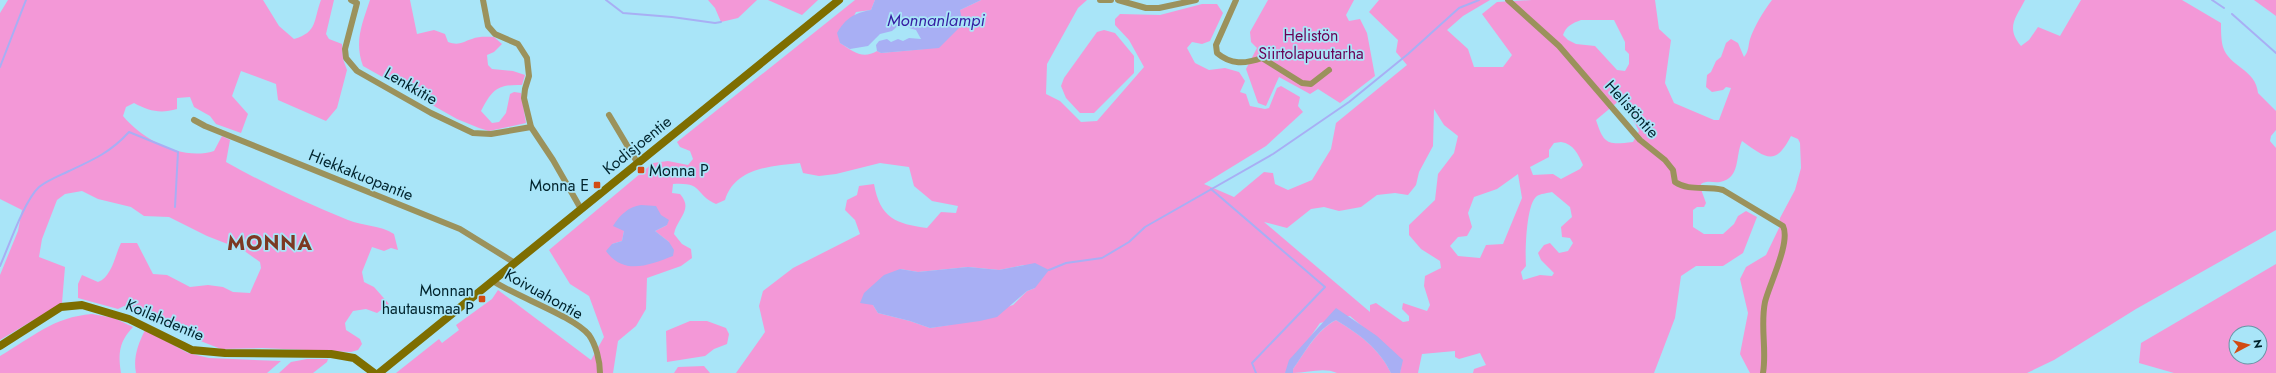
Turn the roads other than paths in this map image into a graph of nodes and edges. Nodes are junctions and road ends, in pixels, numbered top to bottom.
1 (351, 0) edge
2 (482, 0) edge
3 (839, 0) edge
4 (1100, 0) edge
5 (1111, 0) edge
6 (1118, 0) edge
7 (1196, 0) edge
8 (1236, 0) edge
9 (1508, 0) edge
10 (1329, 70) dead end
11 (609, 115) dead end
12 (194, 120) dead end
13 (531, 128) junction
14 (638, 162) junction
15 (581, 209) junction
16 (515, 263) junction
17 (493, 281) junction
18 (0, 346) edge
19 (374, 373) edge
20 (379, 373) edge
21 (600, 373) edge
22 (1763, 373) edge

1 - 13 street, Lenkkitie
2 - 13 street
3 - 14 street, Kodisjoentie
4 - 5 street
6 - 7 street
8 - 10 street
9 - 22 street, Helistöntie
11 - 14 street
12 - 16 street, Hiekkakuopantie
13 - 15 street
14 - 15 street, Kodisjoentie
15 - 16 street, Kodisjoentie
16 - 17 street, Kodisjoentie
17 - 20 street, Kodisjoentie
17 - 21 street, Koivuahontie
18 - 19 street, Koilahdentie

